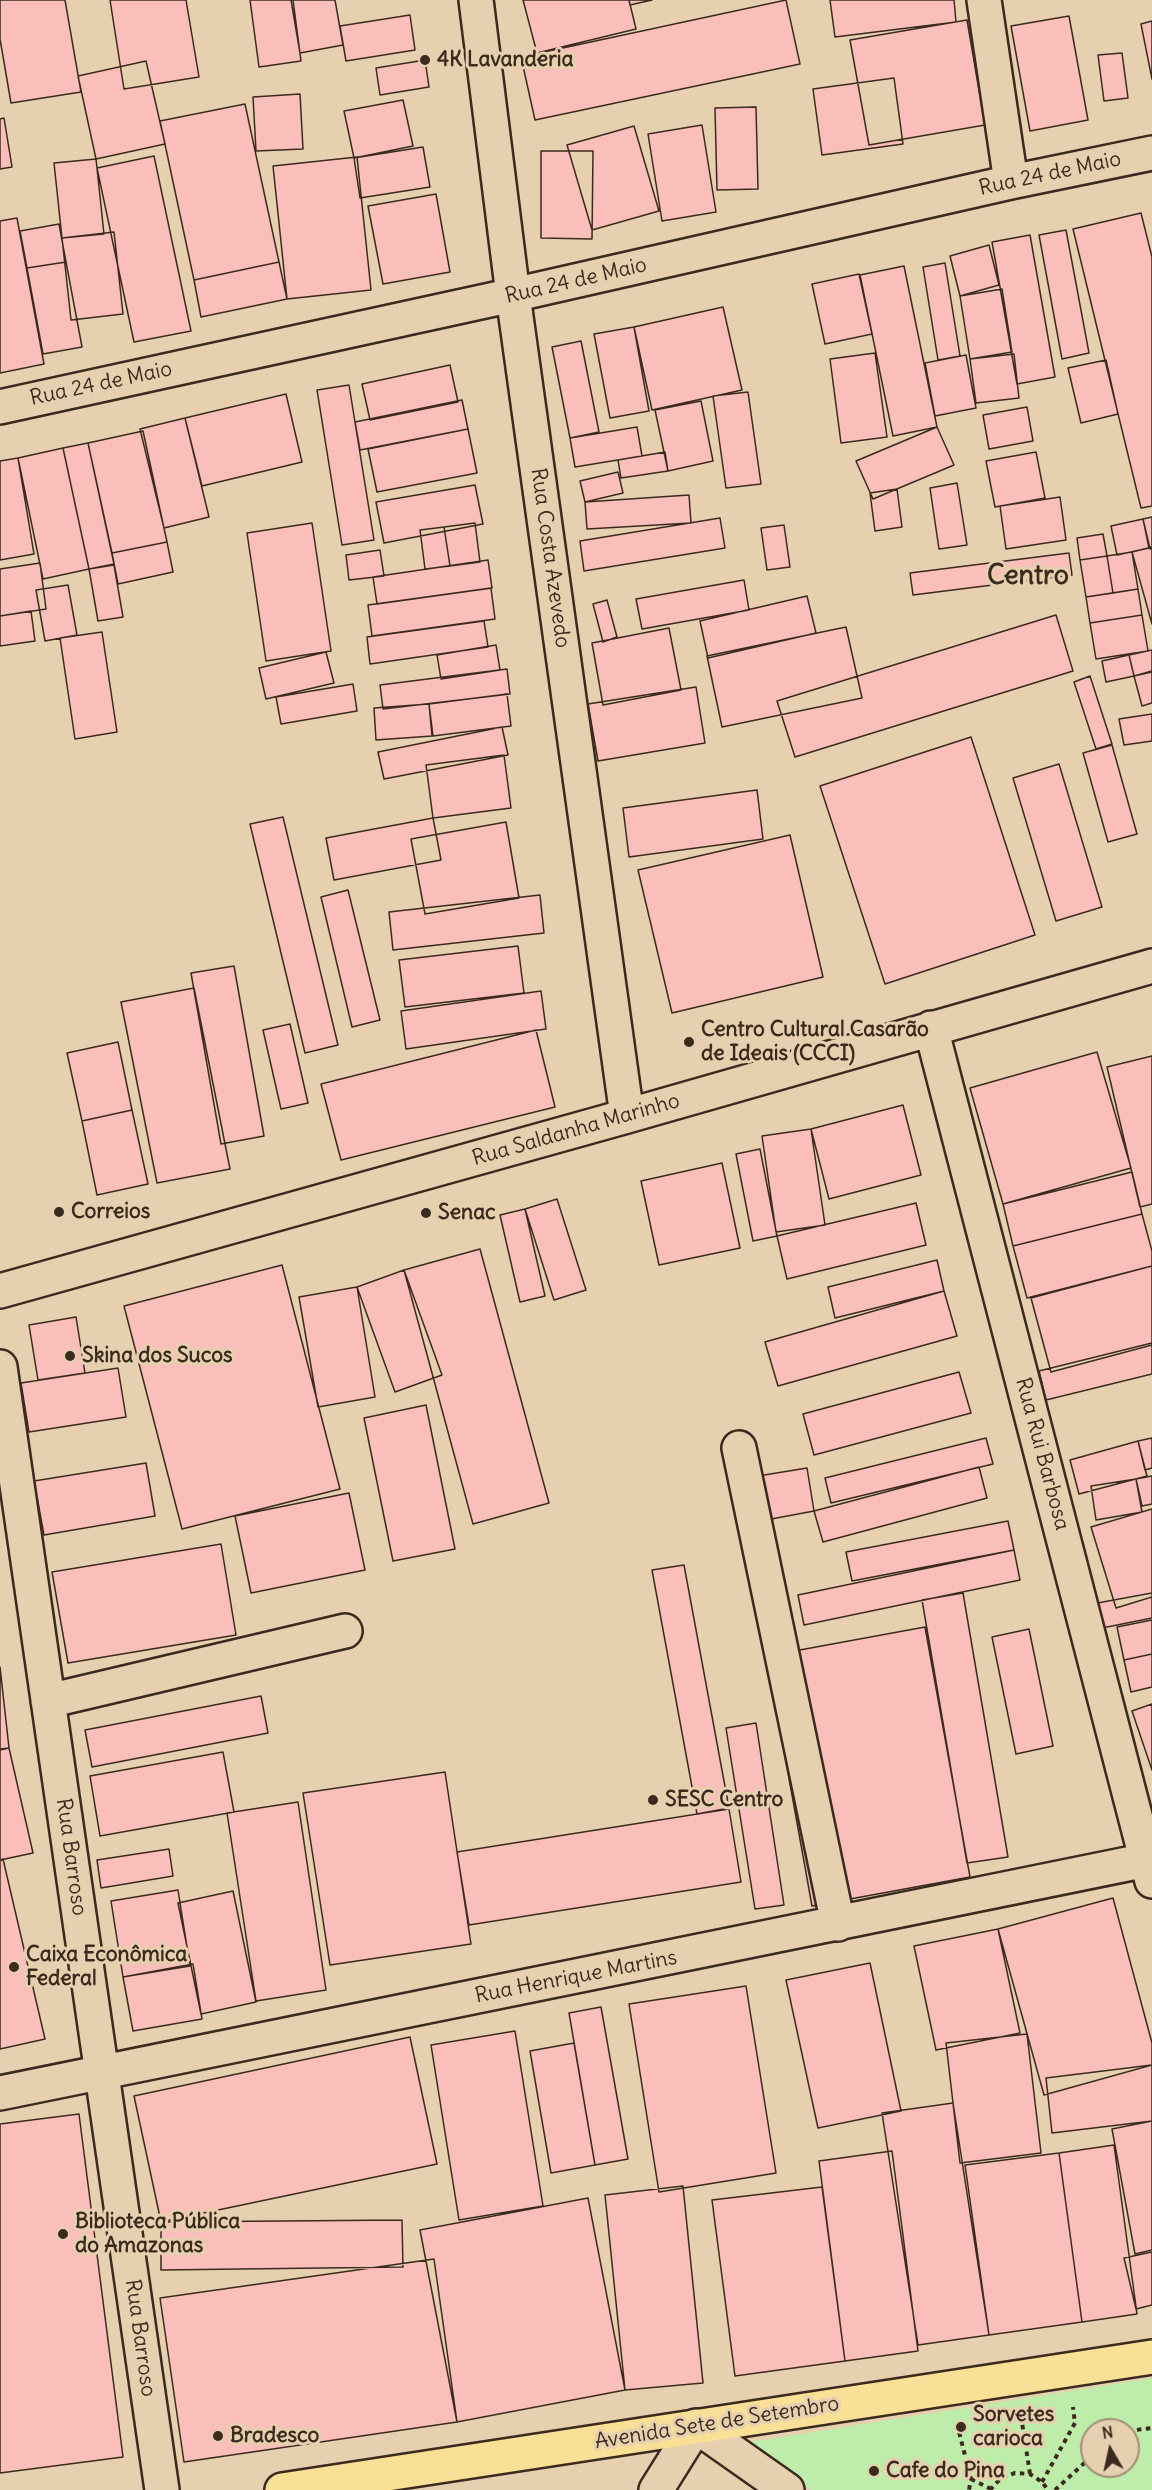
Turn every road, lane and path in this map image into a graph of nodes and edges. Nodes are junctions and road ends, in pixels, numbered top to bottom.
1 (476, 0) edge
2 (984, 0) edge
3 (1152, 153) edge
4 (1011, 182) junction
5 (513, 295) junction
6 (0, 406) edge
7 (1152, 966) edge
8 (931, 1028) junction
9 (627, 1116) junction
10 (0, 1291) edge
11 (0, 1367) edge
12 (739, 1448) dead end
13 (345, 1631) dead end
14 (48, 1701) junction
15 (1150, 1866) edge
16 (838, 1924) junction
17 (102, 2073) junction
18 (0, 2093) edge
19 (1152, 2356) edge
20 (1070, 2370) junction
21 (1015, 2379) junction
22 (948, 2388) junction
23 (696, 2426) junction
24 (1080, 2467) edge
25 (1030, 2474) junction
26 (971, 2479) junction
27 (1042, 2482) junction
28 (991, 2489) edge
29 (162, 2490) edge
30 (282, 2490) edge
31 (656, 2490) edge
32 (787, 2490) edge
33 (969, 2490) edge
34 (1048, 2490) edge
35 (1054, 2490) edge

1 - 5 street, Rua Costa Azevedo
2 - 4 street
3 - 4 street, Rua 24 de Maio
4 - 5 street, Rua 24 de Maio
5 - 6 street, Rua 24 de Maio
5 - 9 street, Rua Costa Azevedo
7 - 8 street, Rua Saldanha Marinho
8 - 9 street, Rua Saldanha Marinho
8 - 15 street, Rua Rui Barbosa
9 - 10 street, Rua Saldanha Marinho
11 - 14 street, Rua Barroso
12 - 16 street
13 - 14 street
14 - 17 street, Rua Barroso
15 - 16 street, Rua Henrique Martins
16 - 17 street, Rua Henrique Martins
17 - 18 street, Rua Henrique Martins
17 - 29 street, Rua Barroso
19 - 20 main road, Avenida Sete de Setembro
20 - 21 main road, Avenida Sete de Setembro
20 - 27 path
21 - 22 main road, Avenida Sete de Setembro
21 - 25 path
22 - 23 main road, Avenida Sete de Setembro
22 - 26 path
23 - 30 main road, Avenida Sete de Setembro
23 - 31 street
23 - 32 street
24 - 35 path
25 - 27 path
25 - 28 path
26 - 28 path
26 - 33 path
27 - 34 path

